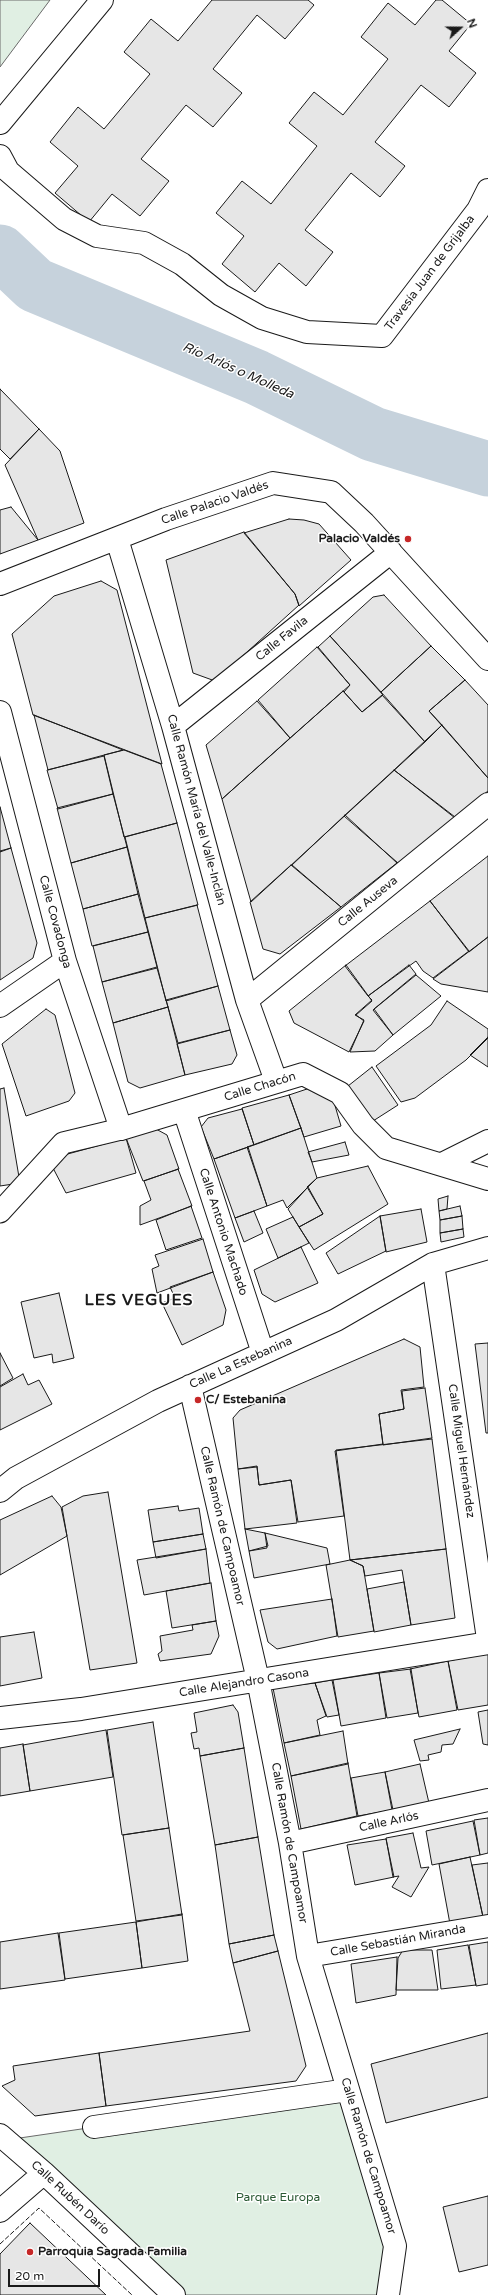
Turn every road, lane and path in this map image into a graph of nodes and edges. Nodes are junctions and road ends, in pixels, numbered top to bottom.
1 (102, 0) edge
2 (0, 123) edge
3 (0, 156) edge
4 (488, 190) edge
5 (117, 539) junction
6 (391, 552) junction
7 (0, 584) edge
8 (488, 659) edge
9 (0, 712) edge
10 (173, 726) junction
11 (488, 804) edge
12 (65, 961) junction
13 (247, 1000) junction
14 (0, 1006) edge
15 (276, 1081) junction
16 (184, 1110) junction
17 (121, 1128) junction
18 (488, 1141) edge
19 (442, 1164) junction
20 (488, 1179) edge
21 (0, 1212) edge
22 (488, 1248) edge
23 (433, 1264) junction
24 (263, 1353) junction
25 (190, 1386) junction
26 (3, 1482) edge
27 (488, 1639) edge
28 (488, 1643) edge
29 (258, 1680) junction
30 (0, 1718) edge
31 (488, 1800) edge
32 (290, 1843) junction
33 (488, 1926) edge
34 (308, 1956) junction
35 (348, 2090) junction
36 (94, 2127) dead end
37 (0, 2135) edge
38 (44, 2173) junction
39 (0, 2211) edge
40 (174, 2295) edge
41 (388, 2295) edge

1 - 2 street
3 - 4 street, Travesía Juan de Grijalba
5 - 6 street, Calle Palacio Valdés
5 - 7 street, Calle Palacio Valdés
5 - 10 street, Calle Ramón María del Valle-Inclán
6 - 8 street, Calle Palacio Valdés
6 - 10 street, Calle Favila
9 - 12 street, Calle Covadonga
10 - 13 street, Calle Ramón María del Valle-Inclán
11 - 13 street, Calle Auseva
12 - 14 street
12 - 17 street, Calle Covadonga
13 - 15 street, Calle Ramón María del Valle-Inclán
15 - 16 street, Calle Chacón
15 - 19 street, Calle Chacón
16 - 17 street, Calle Chacón
16 - 24 street, Calle Antonio Machado
17 - 21 street
18 - 19 street
19 - 20 street, Calle Chacón
22 - 23 street, Calle La Estebanina
23 - 24 street, Calle La Estebanina
23 - 27 street, Calle Miguel Hernández
24 - 25 street, Calle La Estebanina
25 - 26 street, Calle La Estebanina
25 - 29 street, Calle Ramón de Campoamor
28 - 29 street, Calle Alejandro Casona
29 - 30 street, Calle Alejandro Casona
29 - 32 street, Calle Ramón de Campoamor
31 - 32 street, Calle Arlós
32 - 34 street, Calle Ramón de Campoamor
33 - 34 street, Calle Sebastián Miranda
34 - 35 street, Calle Ramón de Campoamor
35 - 36 street
35 - 41 street, Calle Ramón de Campoamor
37 - 38 street, Calle Rubén Darío
38 - 39 street
38 - 40 street, Calle Rubén Darío

